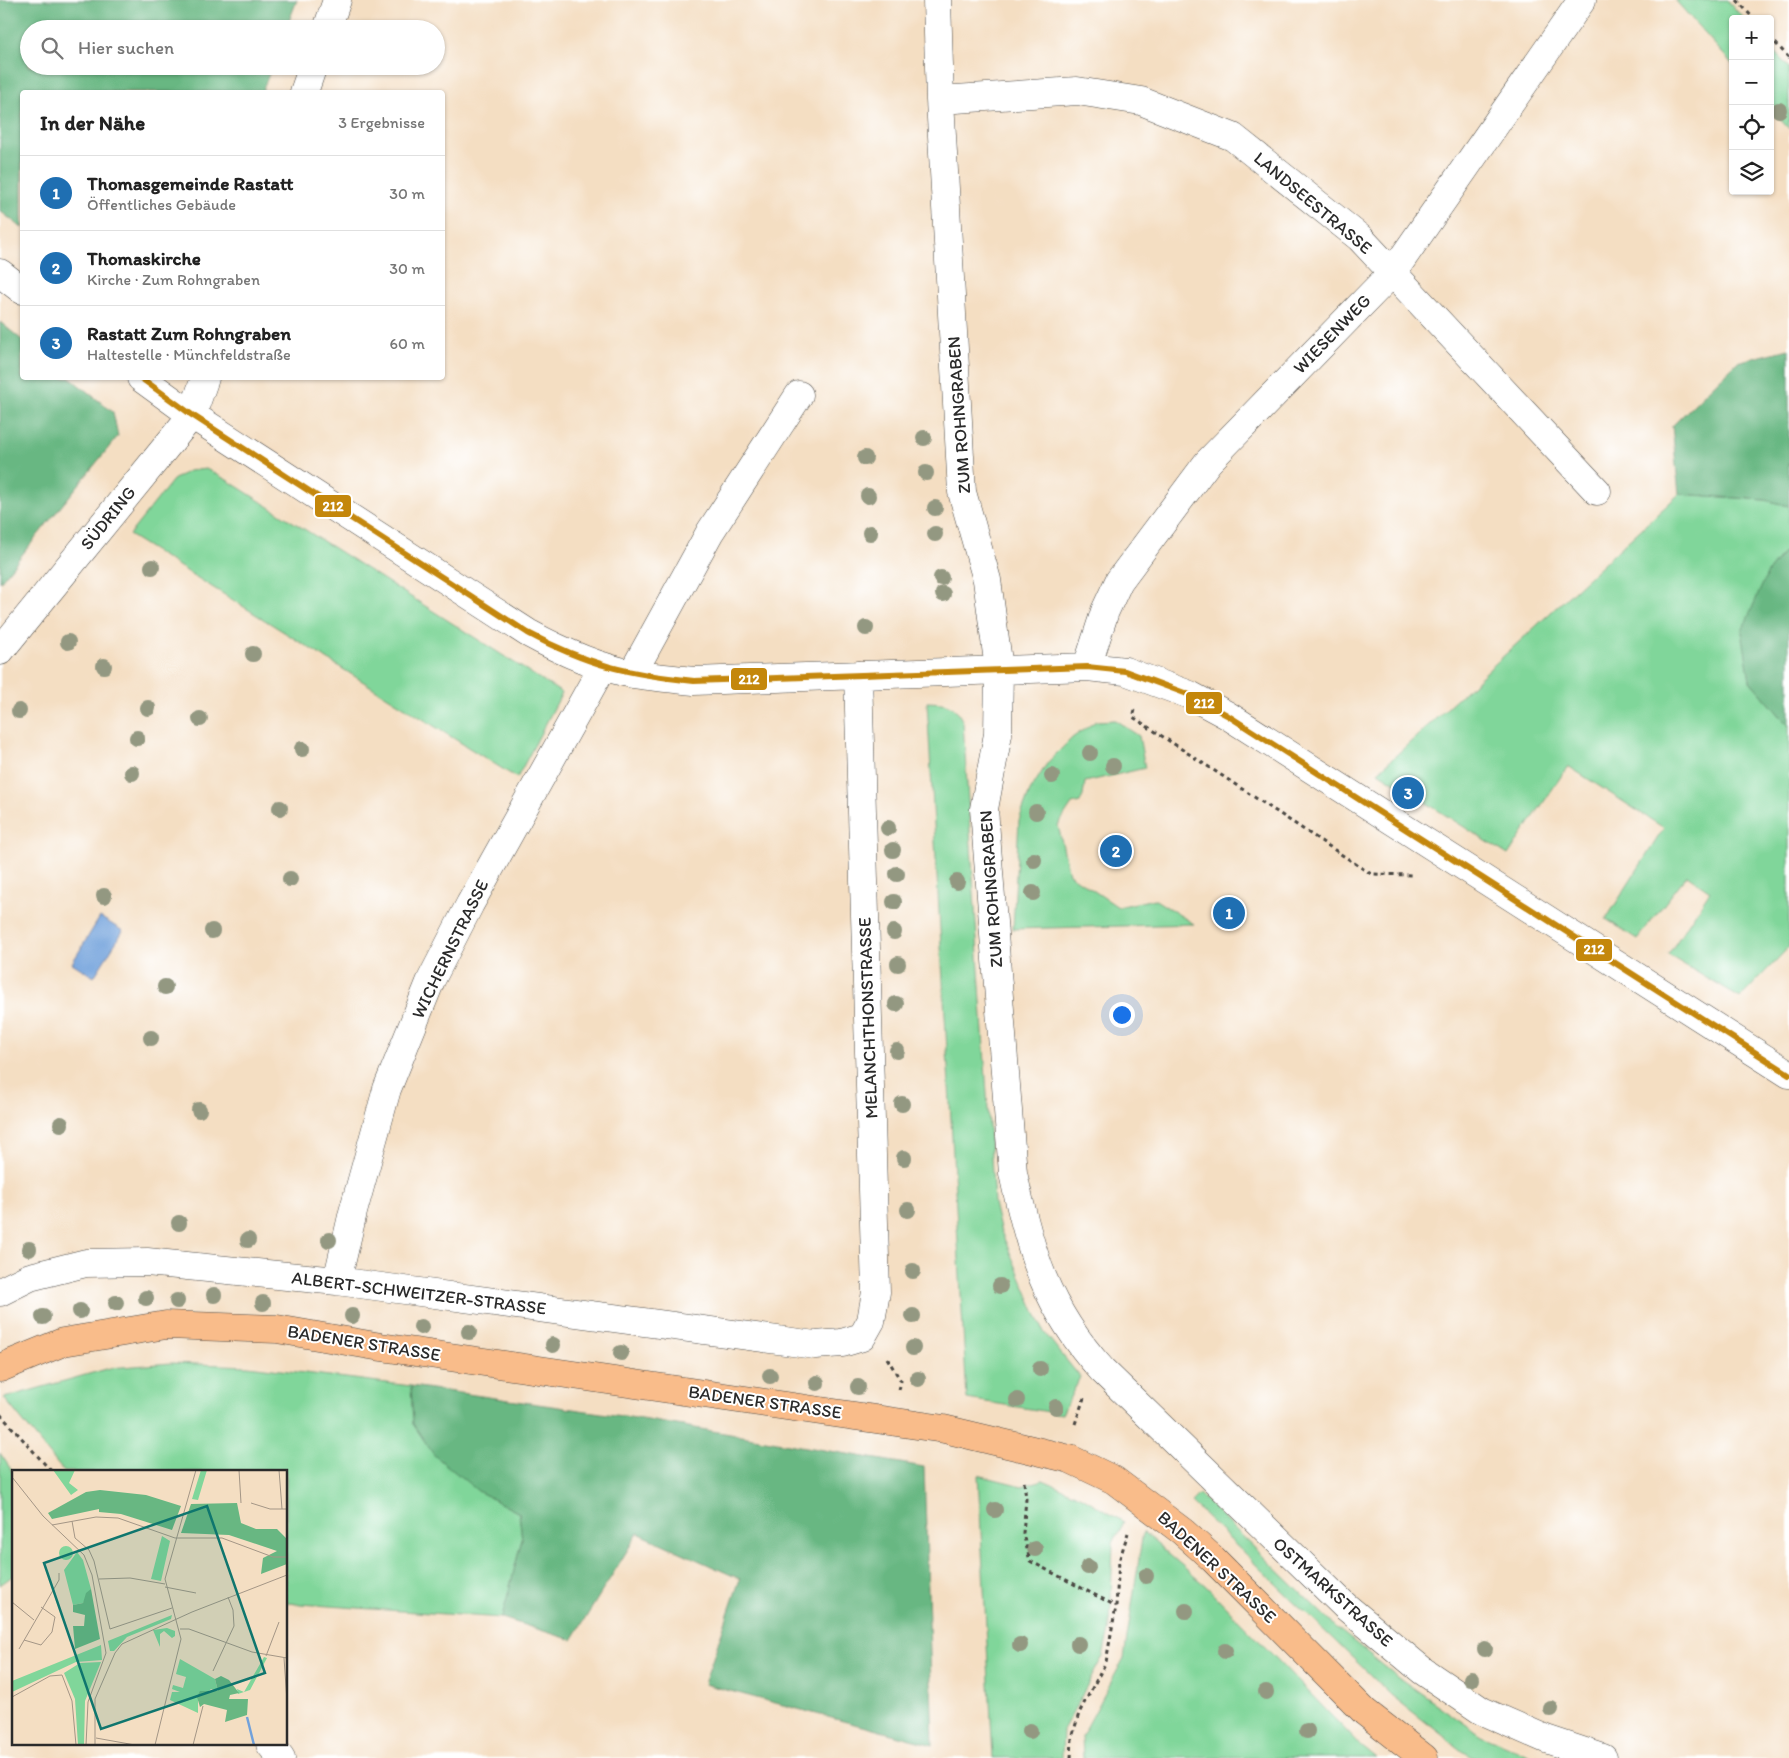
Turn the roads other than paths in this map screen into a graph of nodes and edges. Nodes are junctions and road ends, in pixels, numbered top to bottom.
1 (336, 0) edge
2 (937, 0) edge
3 (1582, 0) edge
4 (329, 20) edge
5 (311, 75) edge
6 (305, 90) edge
7 (940, 100) junction
8 (1392, 272) junction
9 (0, 273) edge
10 (20, 288) edge
11 (144, 380) edge
12 (204, 380) edge
13 (799, 395) dead end
14 (192, 415) junction
15 (1597, 491) dead end
16 (0, 652) edge
17 (603, 666) junction
18 (1088, 667) junction
19 (999, 669) junction
20 (632, 674) junction
21 (858, 674) junction
22 (1789, 1074) edge
23 (337, 1281) junction
24 (0, 1292) edge
25 (852, 1340) joint
26 (0, 1368) edge
27 (1102, 1370) joint
28 (272, 1746) edge
29 (281, 1758) edge
30 (1424, 1758) edge
31 (1603, 1758) edge

1 - 4 street
2 - 7 street, ZUM ROHNGRABEN
3 - 8 street, WIESENWEG
5 - 6 street
7 - 8 street, LANDSEESTRASSE
7 - 19 street, ZUM ROHNGRABEN
8 - 15 street, LANDSEESTRASSE
8 - 18 street, WIESENWEG
9 - 10 street
11 - 14 street
12 - 14 street, SÜDRING
13 - 20 street
14 - 16 street, SÜDRING
14 - 17 street
17 - 20 street
17 - 23 street, WICHERNSTRASSE
18 - 19 street
18 - 22 street
19 - 21 street
19 - 27 street, ZUM ROHNGRABEN
20 - 21 street
21 - 25 street, MELANCHTHONSTRASSE
23 - 24 street, ALBERT-SCHWEITZER-STRASSE
23 - 25 street, ALBERT-SCHWEITZER-STRASSE
26 - 30 main road, BADENER STRASSE
27 - 31 street, OSTMARKSTRASSE
28 - 29 street

